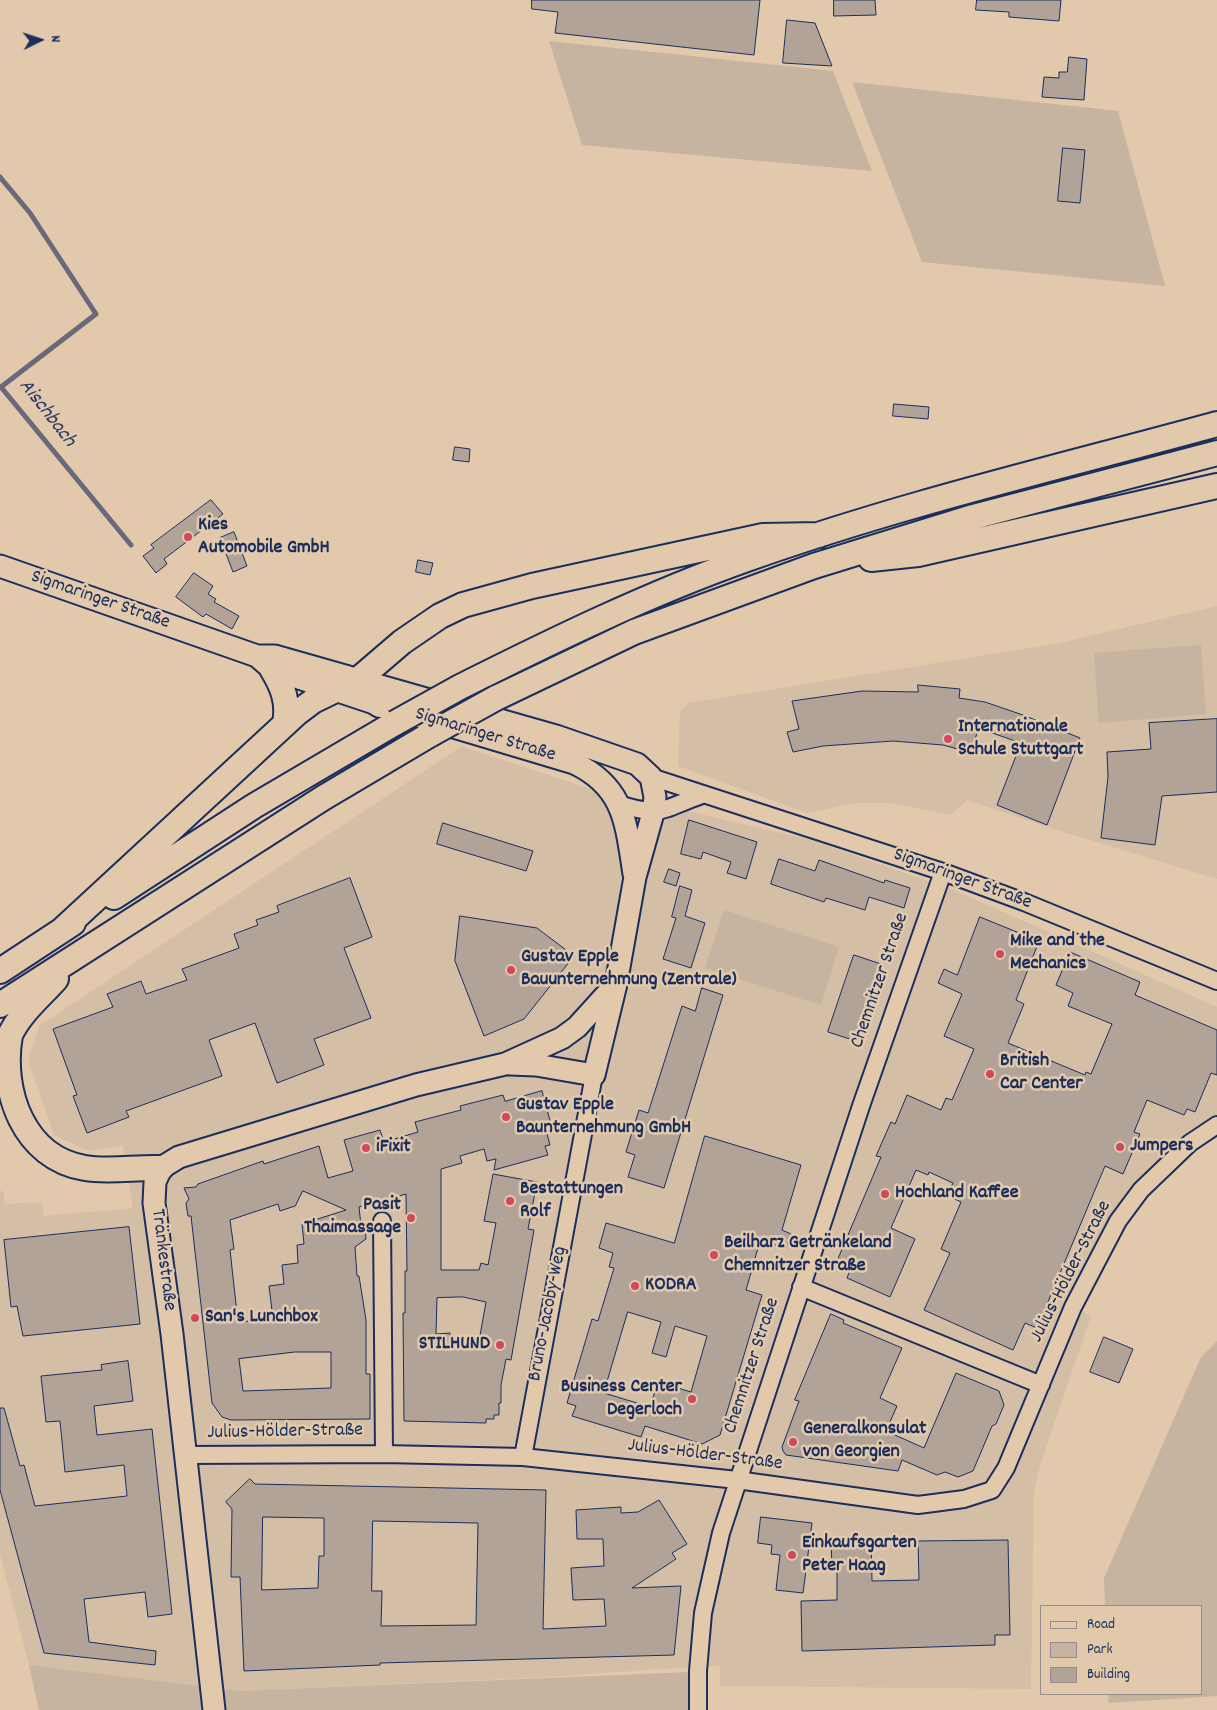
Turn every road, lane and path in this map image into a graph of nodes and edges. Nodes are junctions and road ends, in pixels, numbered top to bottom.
1 (1217, 424) edge
2 (1217, 452) edge
3 (1217, 486) edge
4 (974, 528) junction
5 (819, 534) junction
6 (0, 566) edge
7 (264, 662) junction
8 (360, 678) junction
9 (334, 689) junction
10 (380, 705) junction
11 (285, 724) junction
12 (651, 777) junction
13 (702, 795) junction
14 (619, 804) junction
15 (653, 813) junction
16 (943, 872) junction
17 (635, 877) junction
18 (61, 931) junction
19 (77, 956) junction
20 (0, 971) edge
21 (1217, 981) edge
22 (616, 984) junction
23 (0, 1005) edge
24 (505, 1064) junction
25 (594, 1075) junction
26 (1217, 1125) edge
27 (161, 1168) junction
28 (382, 1220) dead end
29 (801, 1287) junction
30 (1041, 1385) junction
31 (384, 1454) junction
32 (186, 1455) junction
33 (523, 1457) junction
34 (737, 1480) junction
35 (214, 1710) edge
36 (698, 1710) edge

1 - 5 highway
2 - 4 highway
3 - 4 highway
4 - 19 highway, bridge
5 - 8 highway
5 - 18 highway, bridge
6 - 7 main road, Sigmaringer Straße
7 - 8 main road, Sigmaringer Straße
7 - 9 main road, Sigmaringer Straße
7 - 11 highway
8 - 9 highway
8 - 10 highway
8 - 12 main road, Sigmaringer Straße
9 - 10 main road, Sigmaringer Straße
9 - 11 highway
10 - 14 main road, Sigmaringer Straße
11 - 18 highway
12 - 13 street, Sigmaringer Straße
12 - 15 main road, Bruno-Jacoby-Weg
13 - 15 street
13 - 16 street, Sigmaringer Straße
14 - 15 street
14 - 17 main road, Bruno-Jacoby-Weg
15 - 17 main road, Bruno-Jacoby-Weg
16 - 21 street, Sigmaringer Straße
16 - 29 street, Chemnitzer Straße
17 - 22 main road, Bruno-Jacoby-Weg
18 - 20 highway
19 - 23 highway
19 - 27 highway
22 - 24 main road
22 - 25 main road, Bruno-Jacoby-Weg
24 - 25 main road
24 - 27 main road
25 - 33 street, Bruno-Jacoby-Weg
26 - 30 street, Julius-Hölder-Straße
27 - 32 main road, Tränkestraße
28 - 31 street, Julius-Hölder-Straße
29 - 30 street
29 - 34 street, Chemnitzer Straße
30 - 34 street, Julius-Hölder-Straße
31 - 32 street, Julius-Hölder-Straße
31 - 33 street, Julius-Hölder-Straße
32 - 35 main road, Tränkestraße
33 - 34 street, Julius-Hölder-Straße
34 - 36 street, Chemnitzer Straße

